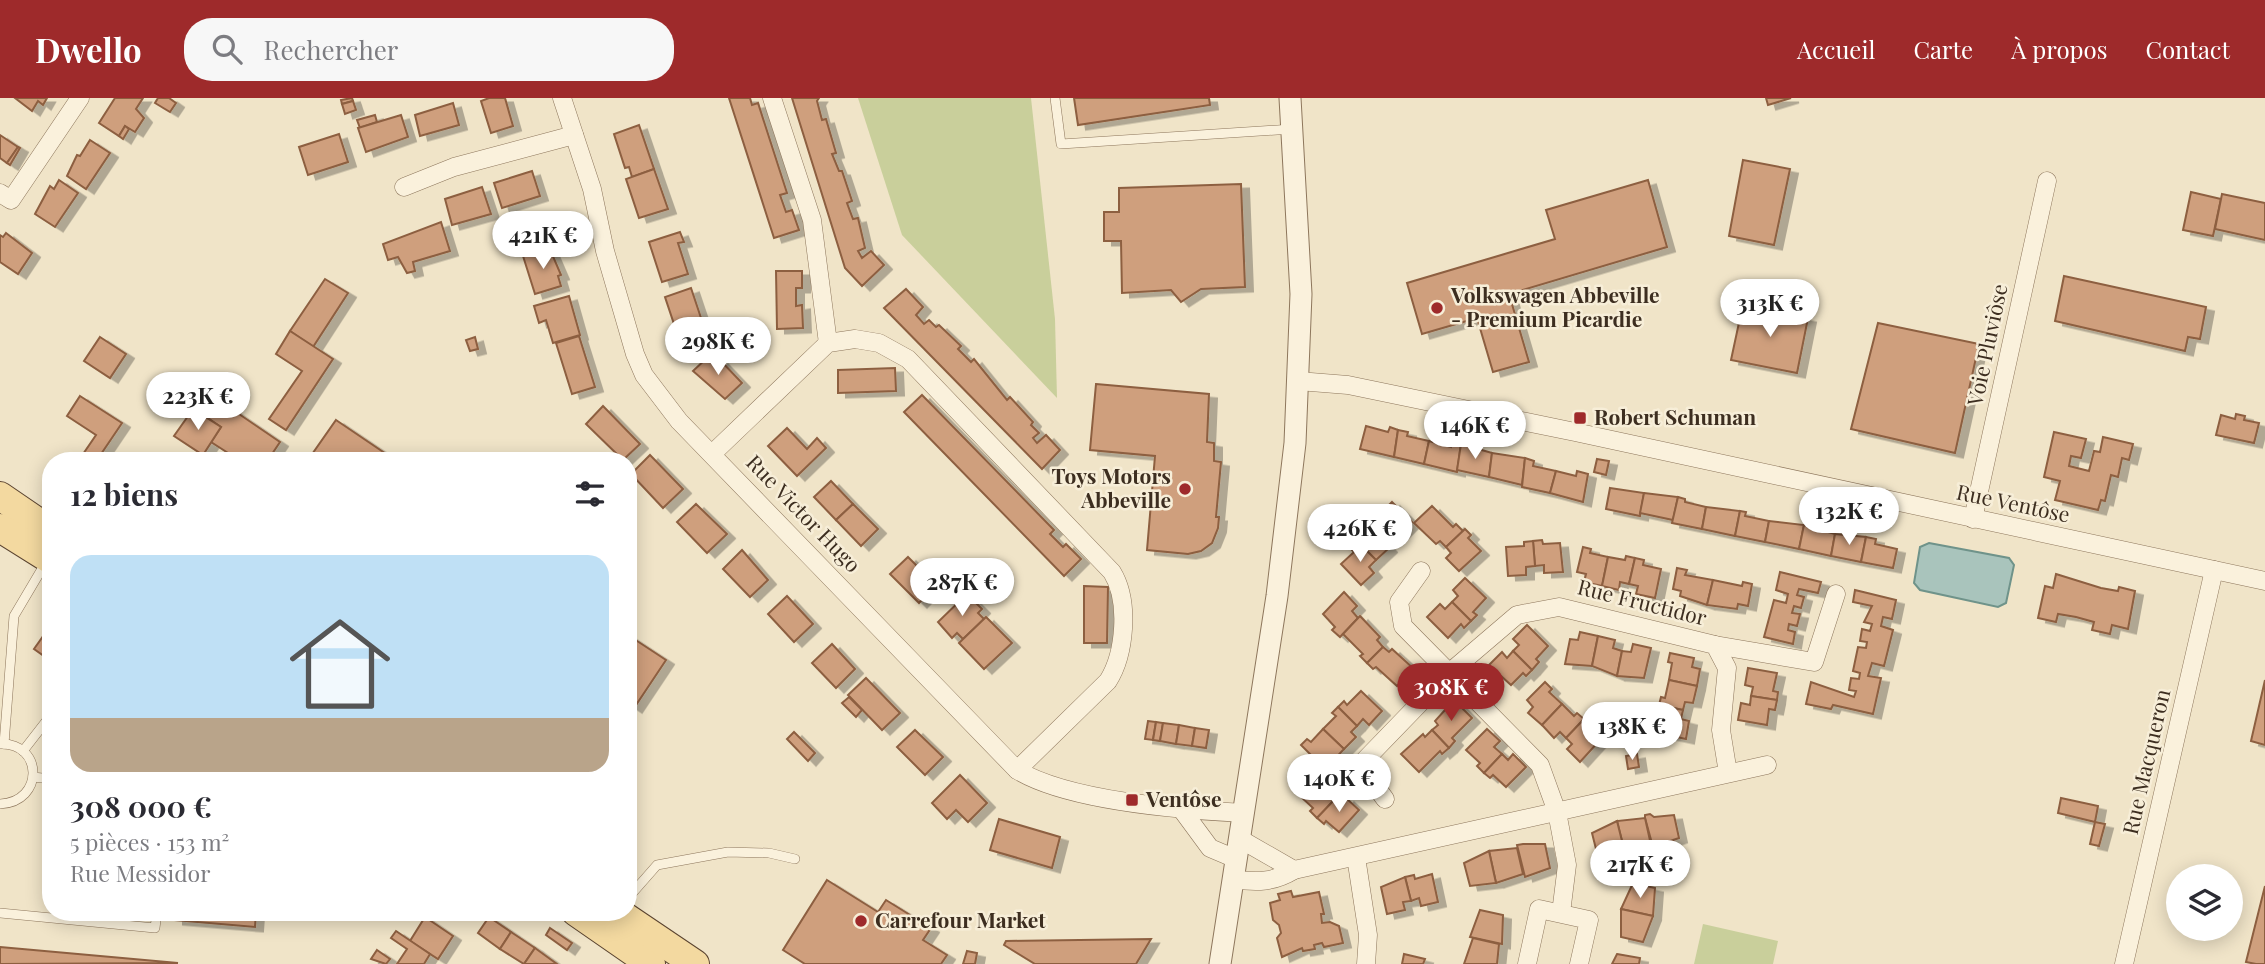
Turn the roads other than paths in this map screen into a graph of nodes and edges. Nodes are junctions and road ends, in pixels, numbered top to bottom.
1 (80, 98) edge
2 (562, 98) edge
3 (772, 98) edge
4 (1055, 98) edge
5 (1290, 98) edge
6 (1293, 129) junction
7 (574, 135) junction
8 (2046, 181) dead end
9 (404, 187) dead end
10 (0, 193) edge
11 (828, 343) junction
12 (1298, 381) junction
13 (713, 453) junction
14 (0, 496) edge
15 (1973, 519) junction
16 (42, 525) edge
17 (0, 528) edge
18 (42, 554) edge
19 (2214, 570) junction
20 (42, 572) edge
21 (1421, 572) dead end
22 (2265, 581) edge
23 (1836, 594) dead end
24 (1715, 645) junction
25 (1449, 673) junction
26 (42, 727) edge
27 (2, 744) edge
28 (23, 751) junction
29 (1768, 765) dead end
30 (1017, 770) junction
31 (1728, 774) junction
32 (33, 777) junction
33 (42, 778) edge
34 (1385, 799) dead end
35 (0, 804) edge
36 (1182, 810) junction
37 (1557, 812) junction
38 (1244, 813) junction
39 (1356, 857) junction
40 (795, 859) dead end
41 (1237, 859) junction
42 (1294, 870) junction
43 (637, 888) edge
44 (0, 913) edge
45 (1561, 914) junction
46 (42, 917) edge
47 (83, 921) edge
48 (156, 921) edge
49 (589, 921) edge
50 (632, 921) edge
51 (651, 964) edge
52 (695, 964) edge
53 (1220, 964) edge
54 (1366, 964) edge
55 (1527, 964) edge
56 (1579, 964) edge
57 (2124, 964) edge

1 - 10 street
2 - 7 street, Rue Victor Hugo
3 - 11 street
4 - 6 lane
5 - 6 street
6 - 12 street
7 - 9 street
7 - 13 street, Rue Victor Hugo
8 - 15 street, Voie Pluviôse
11 - 13 street
11 - 30 street
12 - 15 street, Rue Ventôse
12 - 38 street
13 - 30 street, Rue Victor Hugo
14 - 16 main road
15 - 19 street, Rue Ventôse
17 - 18 main road
19 - 22 street, Rue Ventôse
19 - 57 street, Rue Macqueron
20 - 27 lane
21 - 25 street
23 - 24 street
24 - 25 street, Rue Fructidor
24 - 31 street, Rue Fructidor
25 - 34 street, Rue Fructidor
25 - 37 street
26 - 28 lane
27 - 28 lane
28 - 32 lane
29 - 31 street
30 - 36 street, Rue Victor Hugo
31 - 37 street
32 - 33 lane
32 - 35 lane
36 - 38 street, Rue Victor Hugo
36 - 41 street
37 - 39 street
37 - 45 street
38 - 41 street
39 - 42 street
39 - 54 street
40 - 43 lane
41 - 42 street
41 - 42 street
41 - 53 street
44 - 46 lane
45 - 55 street
45 - 56 street
47 - 48 lane
49 - 51 main road
50 - 52 main road

